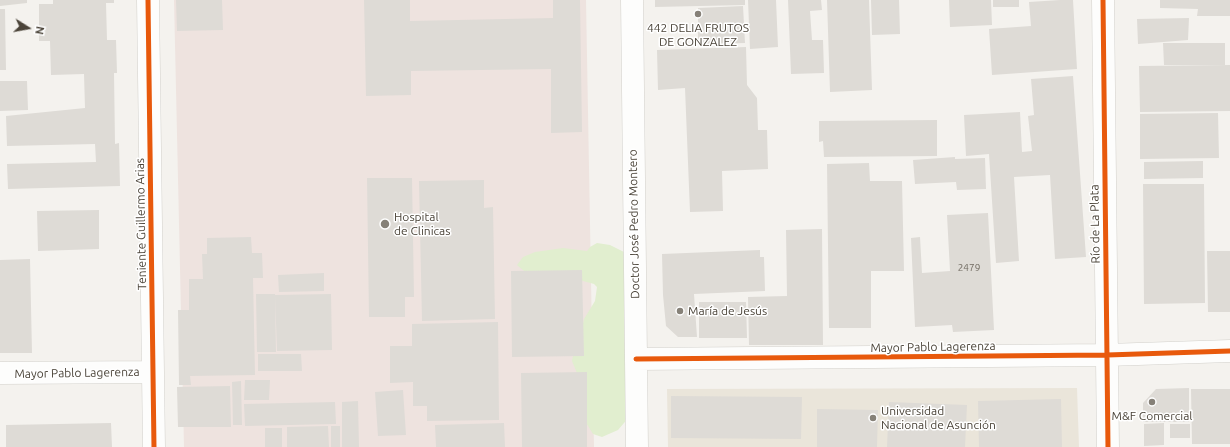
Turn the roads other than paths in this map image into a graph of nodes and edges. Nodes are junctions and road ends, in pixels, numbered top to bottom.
1 (148, 0) edge
2 (632, 0) edge
3 (1103, 0) edge
4 (1230, 351) edge
5 (1107, 355) junction
6 (636, 359) junction
7 (153, 372) junction
8 (0, 374) edge
9 (154, 447) edge
10 (637, 447) edge
11 (1108, 447) edge

1 - 7 street, Teniente Guillermo Arias
2 - 6 street, Doctor José Pedro Montero
3 - 5 street, Río de La Plata
4 - 5 street, Mayor Pablo Lagerenza
5 - 6 street, Mayor Pablo Lagerenza
5 - 11 street, Río de La Plata
6 - 10 street, Doctor José Pedro Montero
7 - 8 street, Mayor Pablo Lagerenza
7 - 9 street, Teniente Guillermo Arias

